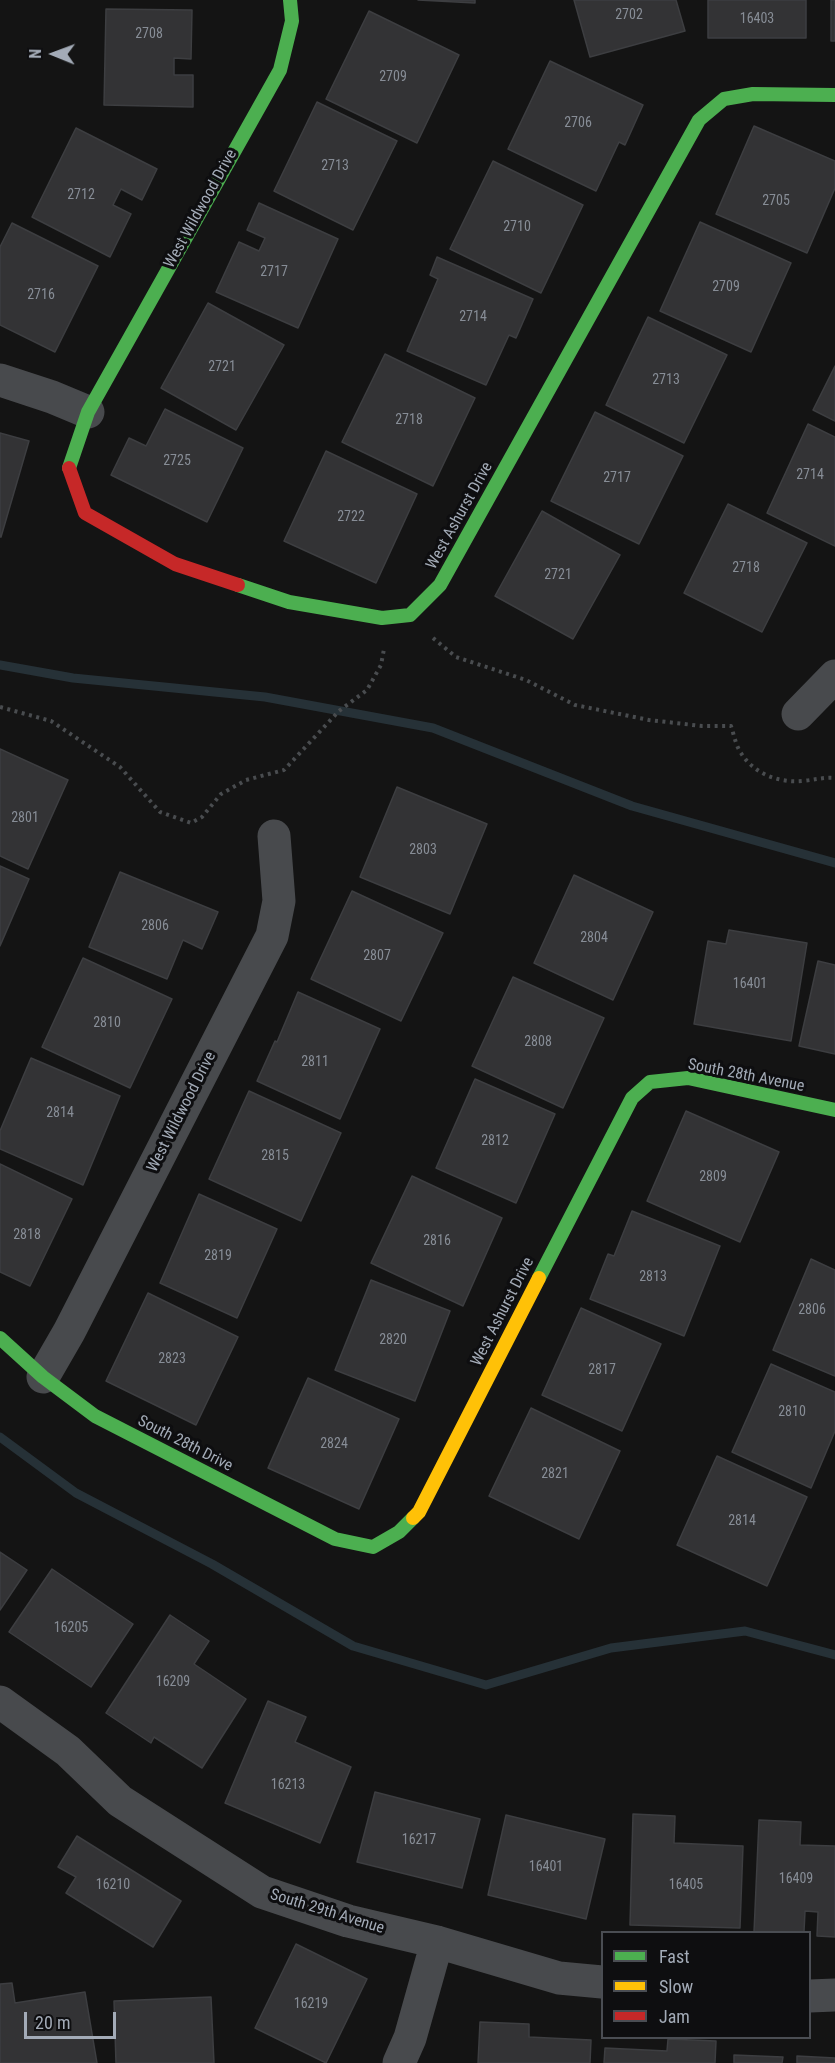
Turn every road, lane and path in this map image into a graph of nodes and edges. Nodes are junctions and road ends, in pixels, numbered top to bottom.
1 (290, 0) edge
2 (835, 95) edge
3 (0, 380) edge
4 (88, 411) junction
5 (382, 618) junction
6 (456, 657) dead end
7 (835, 676) edge
8 (0, 707) edge
9 (798, 714) dead end
10 (835, 778) edge
11 (274, 837) dead end
12 (650, 1082) joint
13 (835, 1110) edge
14 (0, 1338) edge
15 (44, 1377) junction
16 (373, 1546) joint
17 (0, 1702) edge
18 (437, 1942) junction
19 (601, 1982) edge
20 (399, 2063) edge

1 - 4 street, West Wildwood Drive
2 - 5 street, West Ashurst Drive
3 - 4 street
4 - 5 street, West Ashurst Drive
5 - 8 path
6 - 10 path
7 - 9 street
11 - 15 street, West Wildwood Drive
12 - 13 street, South 28th Avenue
12 - 16 street, West Ashurst Drive
14 - 15 street, South 28th Drive
15 - 16 street, South 28th Drive
17 - 18 street, South 29th Avenue
18 - 19 street, South 29th Avenue
18 - 20 street

